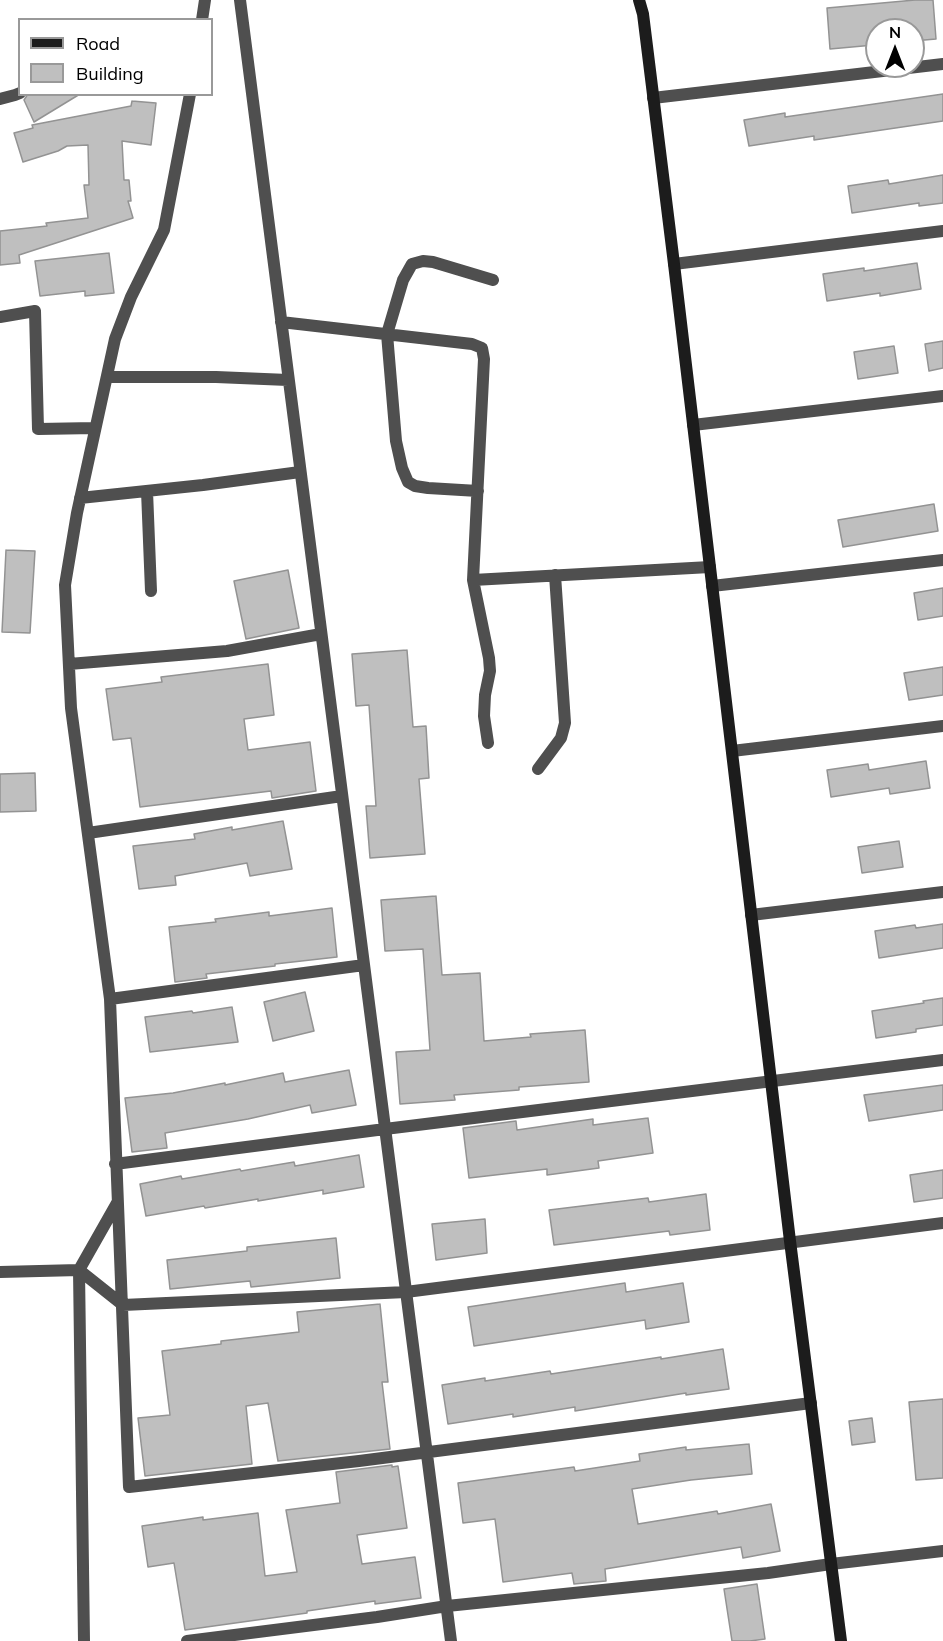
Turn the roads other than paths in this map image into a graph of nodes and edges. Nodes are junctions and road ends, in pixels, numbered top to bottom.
1 (205, 0) edge
2 (240, 0) edge
3 (639, 0) edge
4 (202, 18) edge
5 (943, 64) edge
6 (18, 94) edge
7 (190, 96) edge
8 (653, 98) junction
9 (0, 99) edge
10 (943, 231) edge
11 (674, 264) junction
12 (493, 280) dead end
13 (0, 316) edge
14 (281, 322) junction
15 (387, 334) junction
16 (107, 377) junction
17 (288, 380) junction
18 (943, 396) edge
19 (693, 425) junction
20 (95, 428) junction
21 (300, 472) junction
22 (147, 491) junction
23 (478, 491) junction
24 (80, 498) junction
25 (943, 560) edge
26 (710, 567) junction
27 (555, 575) junction
28 (473, 580) junction
29 (712, 586) junction
30 (151, 591) dead end
31 (321, 634) junction
32 (69, 664) junction
33 (943, 726) edge
34 (488, 743) dead end
35 (732, 751) junction
36 (538, 769) dead end
37 (342, 796) junction
38 (88, 833) junction
39 (943, 892) edge
40 (751, 915) junction
41 (364, 965) junction
42 (110, 999) junction
43 (943, 1060) edge
44 (771, 1080) junction
45 (385, 1129) junction
46 (115, 1164) junction
47 (117, 1202) junction
48 (943, 1222) edge
49 (790, 1241) junction
50 (79, 1270) junction
51 (0, 1272) edge
52 (406, 1292) junction
53 (123, 1305) junction
54 (811, 1403) junction
55 (427, 1451) junction
56 (943, 1551) edge
57 (831, 1564) junction
58 (447, 1606) junction
59 (84, 1641) edge
60 (187, 1641) edge
61 (451, 1641) edge
62 (841, 1641) edge

1 - 4 street
2 - 14 street
3 - 8 main road
5 - 8 street
6 - 9 street
7 - 16 street
8 - 11 main road
10 - 11 street
11 - 19 main road
12 - 15 street
13 - 20 street
14 - 15 street
14 - 17 street
15 - 23 street
15 - 23 street
16 - 17 street
16 - 20 street
17 - 21 street
18 - 19 street
19 - 26 main road
20 - 24 street
21 - 22 street
21 - 31 street
22 - 24 street
22 - 30 street
23 - 28 street
24 - 32 street
25 - 29 street
26 - 27 street
26 - 29 main road
27 - 28 street
27 - 36 street
28 - 34 street
29 - 35 main road
31 - 32 street
31 - 37 street
32 - 38 street
33 - 35 street
35 - 40 main road
37 - 38 street
37 - 41 street
38 - 42 street
39 - 40 street
40 - 44 main road
41 - 42 street
41 - 45 street
42 - 46 street
43 - 44 street
44 - 45 street
44 - 49 main road
45 - 46 street
45 - 52 street
46 - 47 street
47 - 50 street
47 - 53 street
48 - 49 street
49 - 52 street
49 - 54 main road
50 - 51 street
50 - 53 street
50 - 59 street
52 - 53 street
52 - 55 street
53 - 55 street
54 - 55 street
54 - 57 main road
55 - 58 street
56 - 57 street
57 - 58 street
57 - 62 main road
58 - 60 street
58 - 61 street

